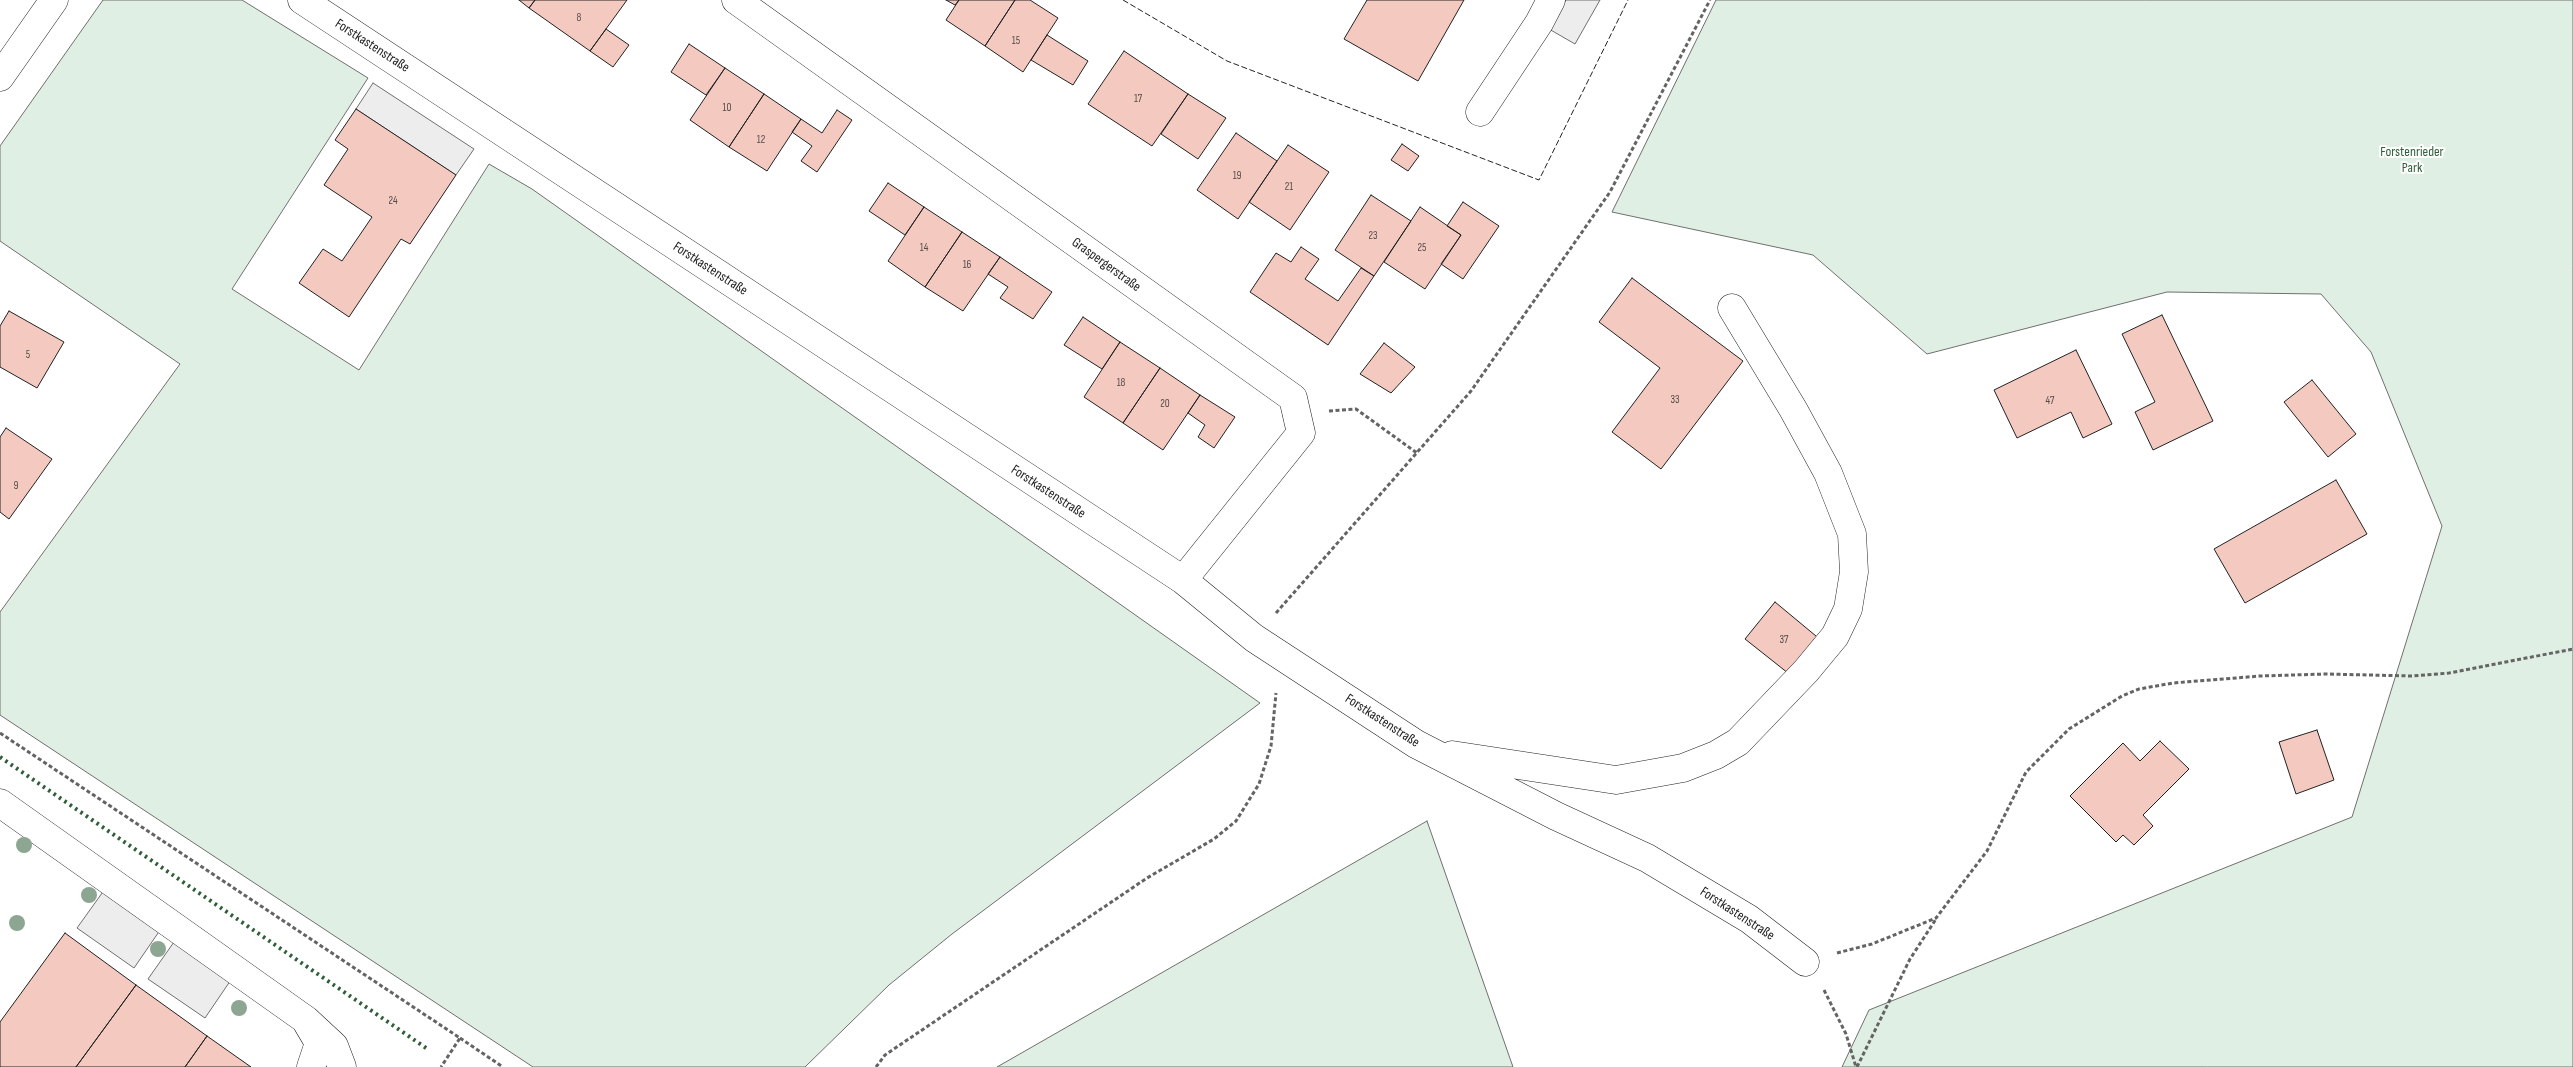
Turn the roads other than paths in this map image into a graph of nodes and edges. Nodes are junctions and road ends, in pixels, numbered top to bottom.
1 (54, 0) edge
2 (302, 0) edge
3 (736, 0) edge
4 (1551, 0) edge
5 (0, 77) edge
6 (1480, 112) dead end
7 (1732, 308) dead end
8 (1182, 580) junction
9 (1436, 754) junction
10 (0, 803) edge
11 (1805, 962) road end
12 (306, 1020) junction
13 (312, 1067) edge
14 (342, 1067) edge

1 - 5 street
2 - 8 street, Forstkastenstraße
3 - 8 street, Graspergerstraße
4 - 6 street
7 - 9 street
8 - 9 street, Forstkastenstraße
9 - 11 street, Forstkastenstraße
10 - 12 street
12 - 13 street
12 - 14 street

